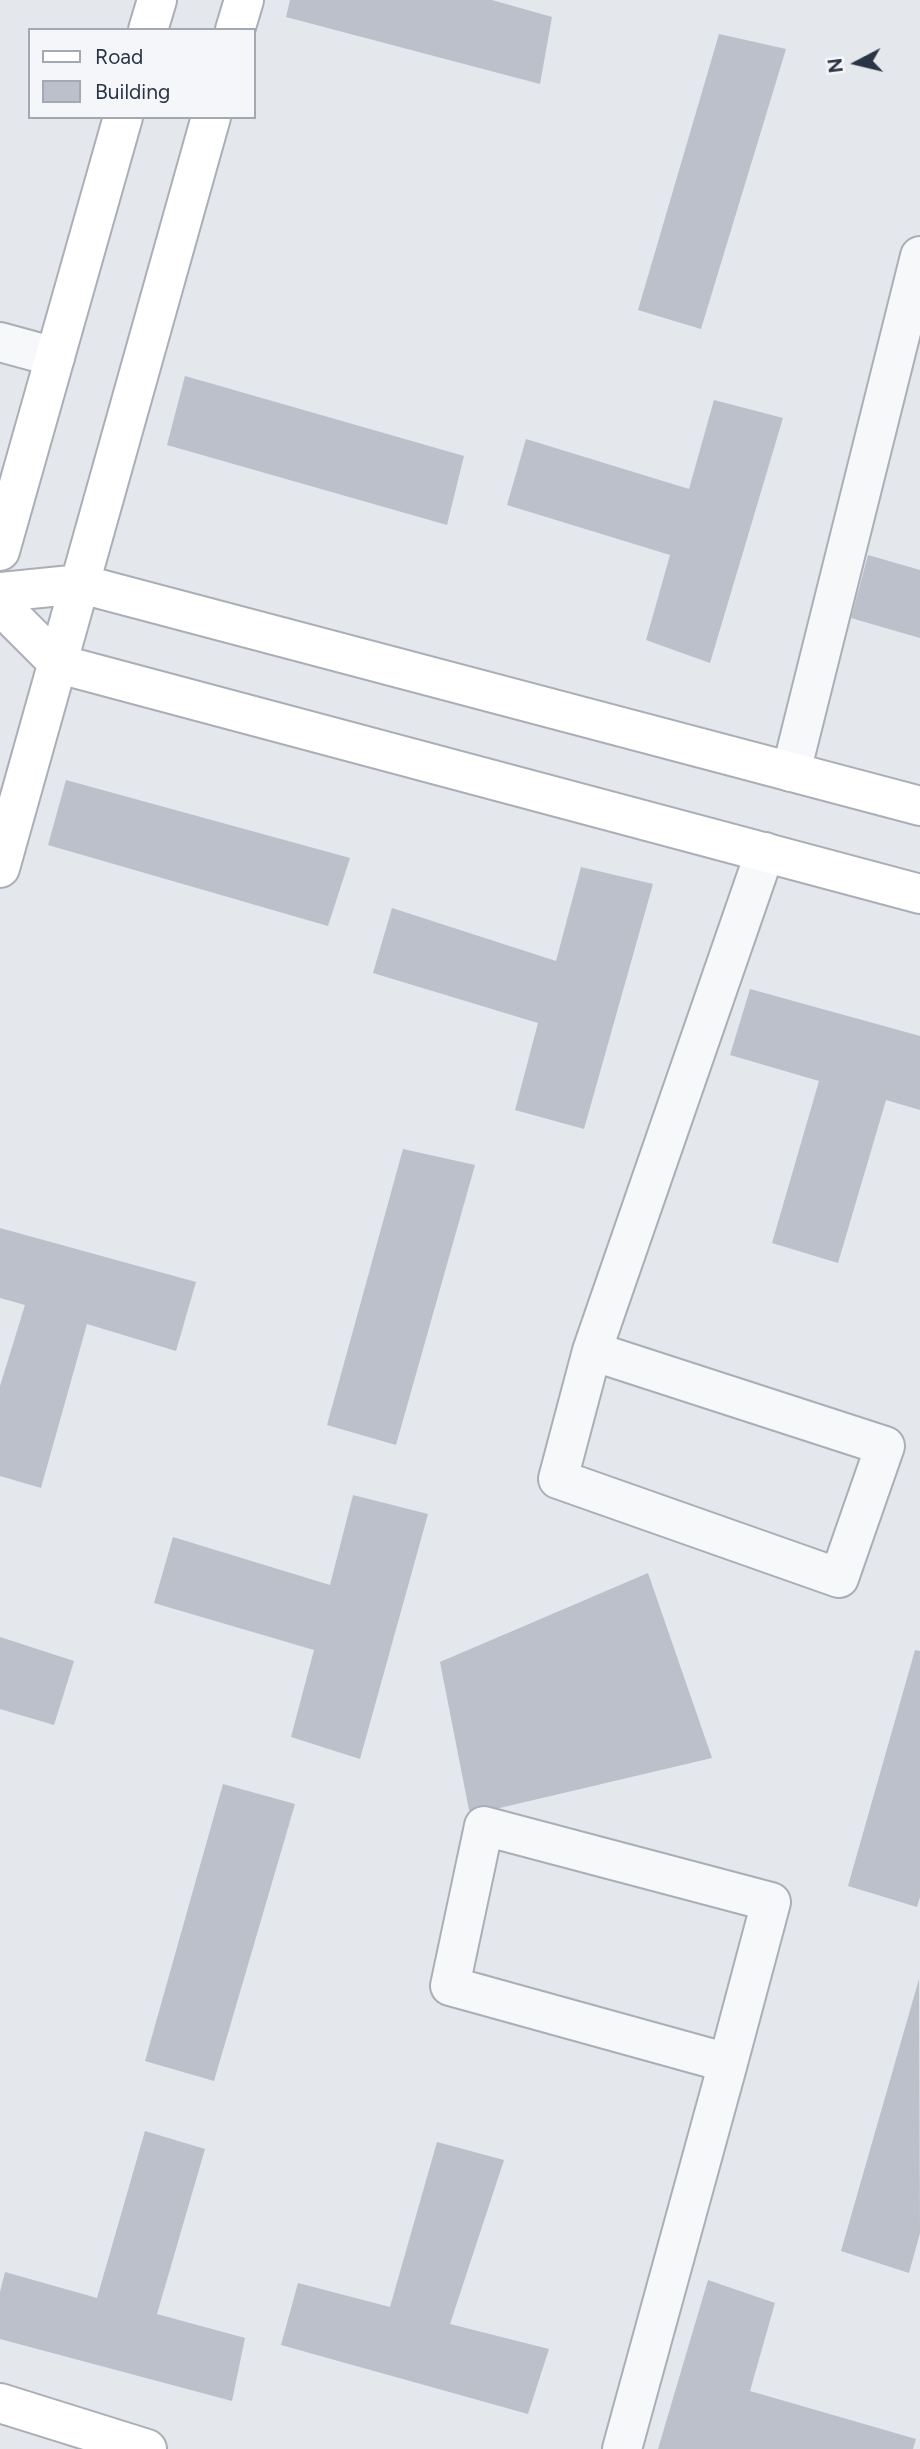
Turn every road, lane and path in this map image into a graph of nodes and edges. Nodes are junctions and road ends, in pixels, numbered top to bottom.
1 (157, 0) edge
2 (244, 0) edge
3 (149, 28) edge
4 (237, 28) edge
5 (122, 119) edge
6 (210, 119) edge
7 (920, 256) edge
8 (0, 342) edge
9 (55, 357) junction
10 (0, 551) edge
11 (81, 584) junction
12 (0, 593) edge
13 (0, 606) edge
14 (59, 664) junction
15 (791, 772) junction
16 (920, 806) edge
17 (765, 852) junction
18 (0, 868) edge
19 (920, 894) edge
20 (592, 1351) junction
21 (728, 2063) junction
22 (0, 2403) edge
23 (147, 2449) edge
24 (622, 2449) edge

1 - 3 main road
2 - 4 main road
5 - 9 main road
6 - 11 main road
7 - 15 street
8 - 9 street
9 - 10 main road
11 - 12 main road
11 - 14 main road
11 - 15 main road
13 - 14 main road
14 - 17 main road
14 - 18 main road
15 - 16 main road
17 - 19 main road
17 - 20 street
20 - 20 street
21 - 21 street
21 - 24 street
22 - 23 main road

